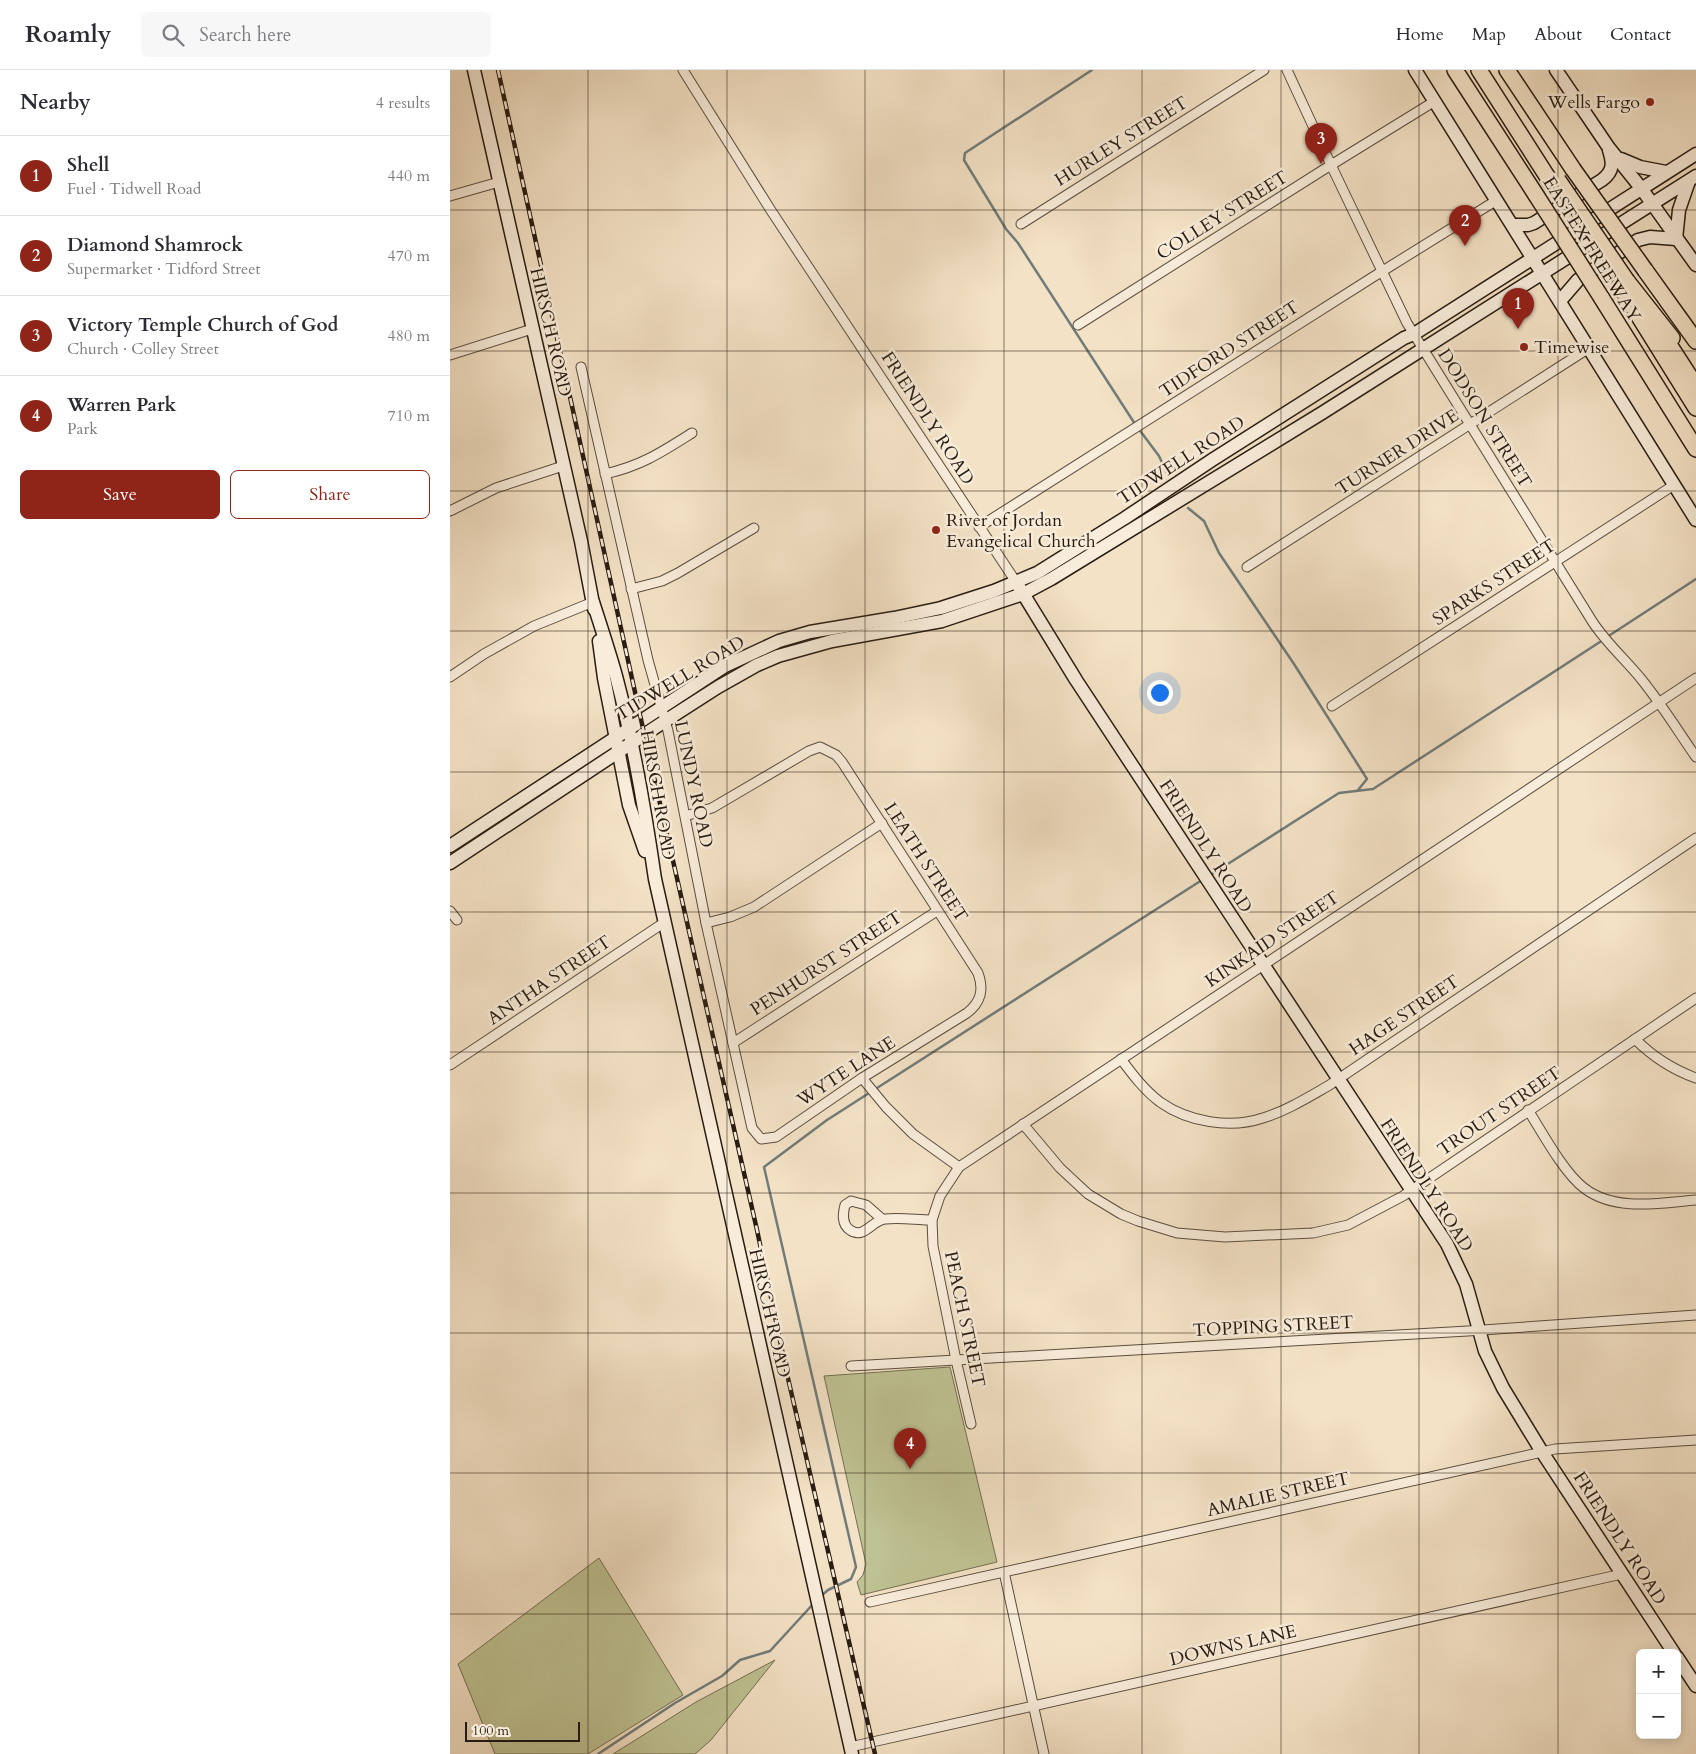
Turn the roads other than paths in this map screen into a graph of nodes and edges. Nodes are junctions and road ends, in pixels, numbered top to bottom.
1 (474, 70) edge
2 (683, 70) edge
3 (1264, 70) edge
4 (1287, 70) edge
5 (1415, 70) edge
6 (1456, 70) edge
7 (1480, 70) edge
8 (1507, 70) edge
9 (1556, 70) edge
10 (1435, 101) junction
11 (1613, 153) junction
12 (1696, 154) edge
13 (1331, 165) junction
14 (1666, 172) junction
15 (1692, 179) edge
16 (499, 182) junction
17 (1641, 188) junction
18 (450, 196) edge
19 (1498, 200) junction
20 (1652, 204) junction
21 (1021, 224) dead end
22 (1513, 225) junction
23 (1676, 238) junction
24 (1533, 258) junction
25 (1696, 265) edge
26 (1382, 272) junction
27 (1543, 274) junction
28 (1624, 283) junction
29 (1560, 300) junction
30 (1078, 325) dead end
31 (532, 329) junction
32 (1414, 334) junction
33 (1696, 341) edge
34 (1589, 348) junction
35 (1423, 349) junction
36 (450, 355) edge
37 (581, 367) dead end
38 (1696, 372) edge
39 (1696, 386) edge
40 (1696, 394) edge
41 (1311, 396) junction
42 (1696, 408) edge
43 (1322, 413) junction
44 (1470, 425) junction
45 (692, 433) dead end
46 (1696, 449) edge
47 (563, 466) junction
48 (606, 474) junction
49 (1674, 485) junction
50 (450, 511) edge
51 (1696, 520) edge
52 (1129, 523) junction
53 (979, 527) junction
54 (754, 528) dead end
55 (1556, 562) junction
56 (1247, 567) dead end
57 (1016, 582) junction
58 (631, 589) junction
59 (1023, 594) junction
60 (593, 602) junction
61 (894, 624) junction
62 (774, 643) junction
63 (778, 656) junction
64 (450, 676) edge
65 (1696, 678) edge
66 (1659, 702) junction
67 (1332, 706) dead end
68 (661, 707) junction
69 (665, 721) junction
70 (629, 729) junction
71 (616, 738) junction
72 (632, 743) junction
73 (619, 751) junction
74 (1696, 757) edge
75 (500, 813) junction
76 (685, 816) junction
77 (882, 823) junction
78 (508, 824) junction
79 (1696, 838) edge
80 (450, 846) edge
81 (450, 863) edge
82 (655, 879) junction
83 (450, 910) edge
84 (937, 911) junction
85 (457, 920) dead end
86 (665, 922) junction
87 (706, 923) junction
88 (1262, 965) junction
89 (1696, 998) edge
90 (965, 1014) joint
91 (1634, 1039) junction
92 (733, 1043) junction
93 (1121, 1059) junction
94 (450, 1065) edge
95 (1696, 1078) edge
96 (1338, 1079) junction
97 (865, 1082) junction
98 (1528, 1110) junction
99 (750, 1122) joint
100 (1023, 1124) junction
101 (959, 1167) junction
102 (1411, 1190) junction
103 (1696, 1200) edge
104 (882, 1218) dead end
105 (932, 1220) junction
106 (1696, 1315) edge
107 (1480, 1330) junction
108 (956, 1360) junction
109 (851, 1366) dead end
110 (972, 1424) dead end
111 (1696, 1440) edge
112 (1542, 1452) junction
113 (1004, 1572) junction
114 (1622, 1574) junction
115 (870, 1602) dead end
116 (1671, 1649) edge
117 (1681, 1663) edge
118 (1696, 1686) edge
119 (1033, 1706) junction
120 (851, 1750) edge
121 (1044, 1754) edge

1 - 16 main road, HIRSCH ROAD
2 - 53 street, FRIENDLY ROAD
3 - 21 street, HURLEY STREET
4 - 13 street, DODSON STREET
5 - 10 main road
6 - 46 highway, EASTEX FREEWAY, bridge
7 - 28 highway, EASTEX FREEWAY, bridge
8 - 33 highway, EASTEX FREEWAY, bridge
9 - 11 main road
10 - 13 street, COLLEY STREET
10 - 19 main road
11 - 14 main road
11 - 17 main road
11 - 22 main road
12 - 14 main road, TIDWELL ROAD
13 - 26 street, DODSON STREET
13 - 30 street, COLLEY STREET
14 - 17 main road, TIDWELL ROAD
15 - 20 main road, TIDWELL ROAD
15 - 23 main road
16 - 18 street
16 - 31 main road, HIRSCH ROAD
17 - 20 main road
17 - 24 main road, TIDWELL ROAD
19 - 22 main road
19 - 26 street, TIDFORD STREET
20 - 23 main road
20 - 27 main road, TIDWELL ROAD
22 - 24 main road
23 - 25 main road
23 - 29 main road
24 - 27 main road
24 - 32 main road, TIDWELL ROAD
26 - 32 street, DODSON STREET
26 - 53 street, TIDFORD STREET
27 - 29 main road
27 - 35 main road, TIDWELL ROAD
28 - 38 highway, EASTEX FREEWAY
28 - 39 highway
28 - 40 highway
28 - 42 highway
29 - 34 main road
31 - 36 street
31 - 47 main road, HIRSCH ROAD
32 - 35 street, DODSON STREET
32 - 41 main road, TIDWELL ROAD
34 - 44 street, TURNER DRIVE
34 - 49 main road
35 - 43 main road, TIDWELL ROAD
35 - 44 street, DODSON STREET
37 - 48 street, LUNDY ROAD
41 - 43 main road
41 - 52 main road, TIDWELL ROAD
43 - 52 main road, TIDWELL ROAD
44 - 55 street, DODSON STREET
44 - 56 street, TURNER DRIVE
45 - 48 street
47 - 50 street
47 - 60 main road, HIRSCH ROAD
48 - 58 street, LUNDY ROAD
49 - 51 main road
49 - 55 street, SPARKS STREET
52 - 57 main road, TIDWELL ROAD
52 - 59 main road, TIDWELL ROAD
53 - 57 street, FRIENDLY ROAD
54 - 58 street
55 - 66 street, DODSON STREET
55 - 67 street, SPARKS STREET
57 - 59 main road, FRIENDLY ROAD
57 - 61 main road, TIDWELL ROAD
58 - 68 street, LUNDY ROAD
59 - 61 main road, TIDWELL ROAD
59 - 88 main road, FRIENDLY ROAD
60 - 64 street
60 - 70 main road, HIRSCH ROAD
60 - 71 main road, HIRSCH ROAD
61 - 62 main road, TIDWELL ROAD
61 - 63 main road, TIDWELL ROAD
62 - 63 main road
62 - 68 main road, TIDWELL ROAD
63 - 69 main road, TIDWELL ROAD
65 - 66 street, KINKAID STREET
66 - 74 street, DODSON STREET
66 - 88 street, KINKAID STREET
68 - 69 street, LUNDY ROAD
68 - 70 main road, TIDWELL ROAD
69 - 72 main road, TIDWELL ROAD
69 - 76 street, LUNDY ROAD
70 - 71 main road, TIDWELL ROAD
70 - 72 main road, HIRSCH ROAD
71 - 73 main road, HIRSCH ROAD
71 - 75 main road, TIDWELL ROAD
72 - 73 main road, TIDWELL ROAD
72 - 82 main road, HIRSCH ROAD
73 - 78 main road, TIDWELL ROAD
73 - 82 main road, HIRSCH ROAD
75 - 78 main road
75 - 80 main road, TIDWELL ROAD
76 - 77 street, LEATH STREET
76 - 87 street, LUNDY ROAD
77 - 84 street, LEATH STREET
77 - 87 street
78 - 81 main road, TIDWELL ROAD
79 - 96 street, HAGE STREET
82 - 86 main road, HIRSCH ROAD
83 - 85 street
84 - 90 street, LEATH STREET
84 - 92 street, PENHURST STREET
86 - 94 street, ANTHA STREET
86 - 120 main road, HIRSCH ROAD
87 - 92 street, LUNDY ROAD
88 - 93 street, KINKAID STREET
88 - 96 main road, FRIENDLY ROAD
89 - 91 street, TROUT STREET
90 - 97 street, WYTE LANE
91 - 95 street
91 - 98 street, TROUT STREET
92 - 99 street, LUNDY ROAD
93 - 96 street, HAGE STREET
93 - 100 street, KINKAID STREET
96 - 102 main road, FRIENDLY ROAD
97 - 99 street, WYTE LANE
97 - 101 street
98 - 102 street, TROUT STREET
98 - 103 street
100 - 101 street, KINKAID STREET
100 - 102 street, TROUT STREET
101 - 105 street, KINKAID STREET
102 - 107 main road, FRIENDLY ROAD
104 - 105 street
105 - 108 street, PEACH STREET
106 - 107 street, TOPPING STREET
107 - 108 street, TOPPING STREET
107 - 112 main road, FRIENDLY ROAD
108 - 109 street, TOPPING STREET
108 - 110 street, PEACH STREET
111 - 112 street, AMALIE STREET
112 - 113 street, AMALIE STREET
112 - 114 main road, FRIENDLY ROAD
113 - 115 street, AMALIE STREET
113 - 119 street
114 - 116 main road, FRIENDLY ROAD
114 - 119 street, DOWNS LANE
117 - 118 main road
119 - 120 street, DOWNS LANE
119 - 121 street

